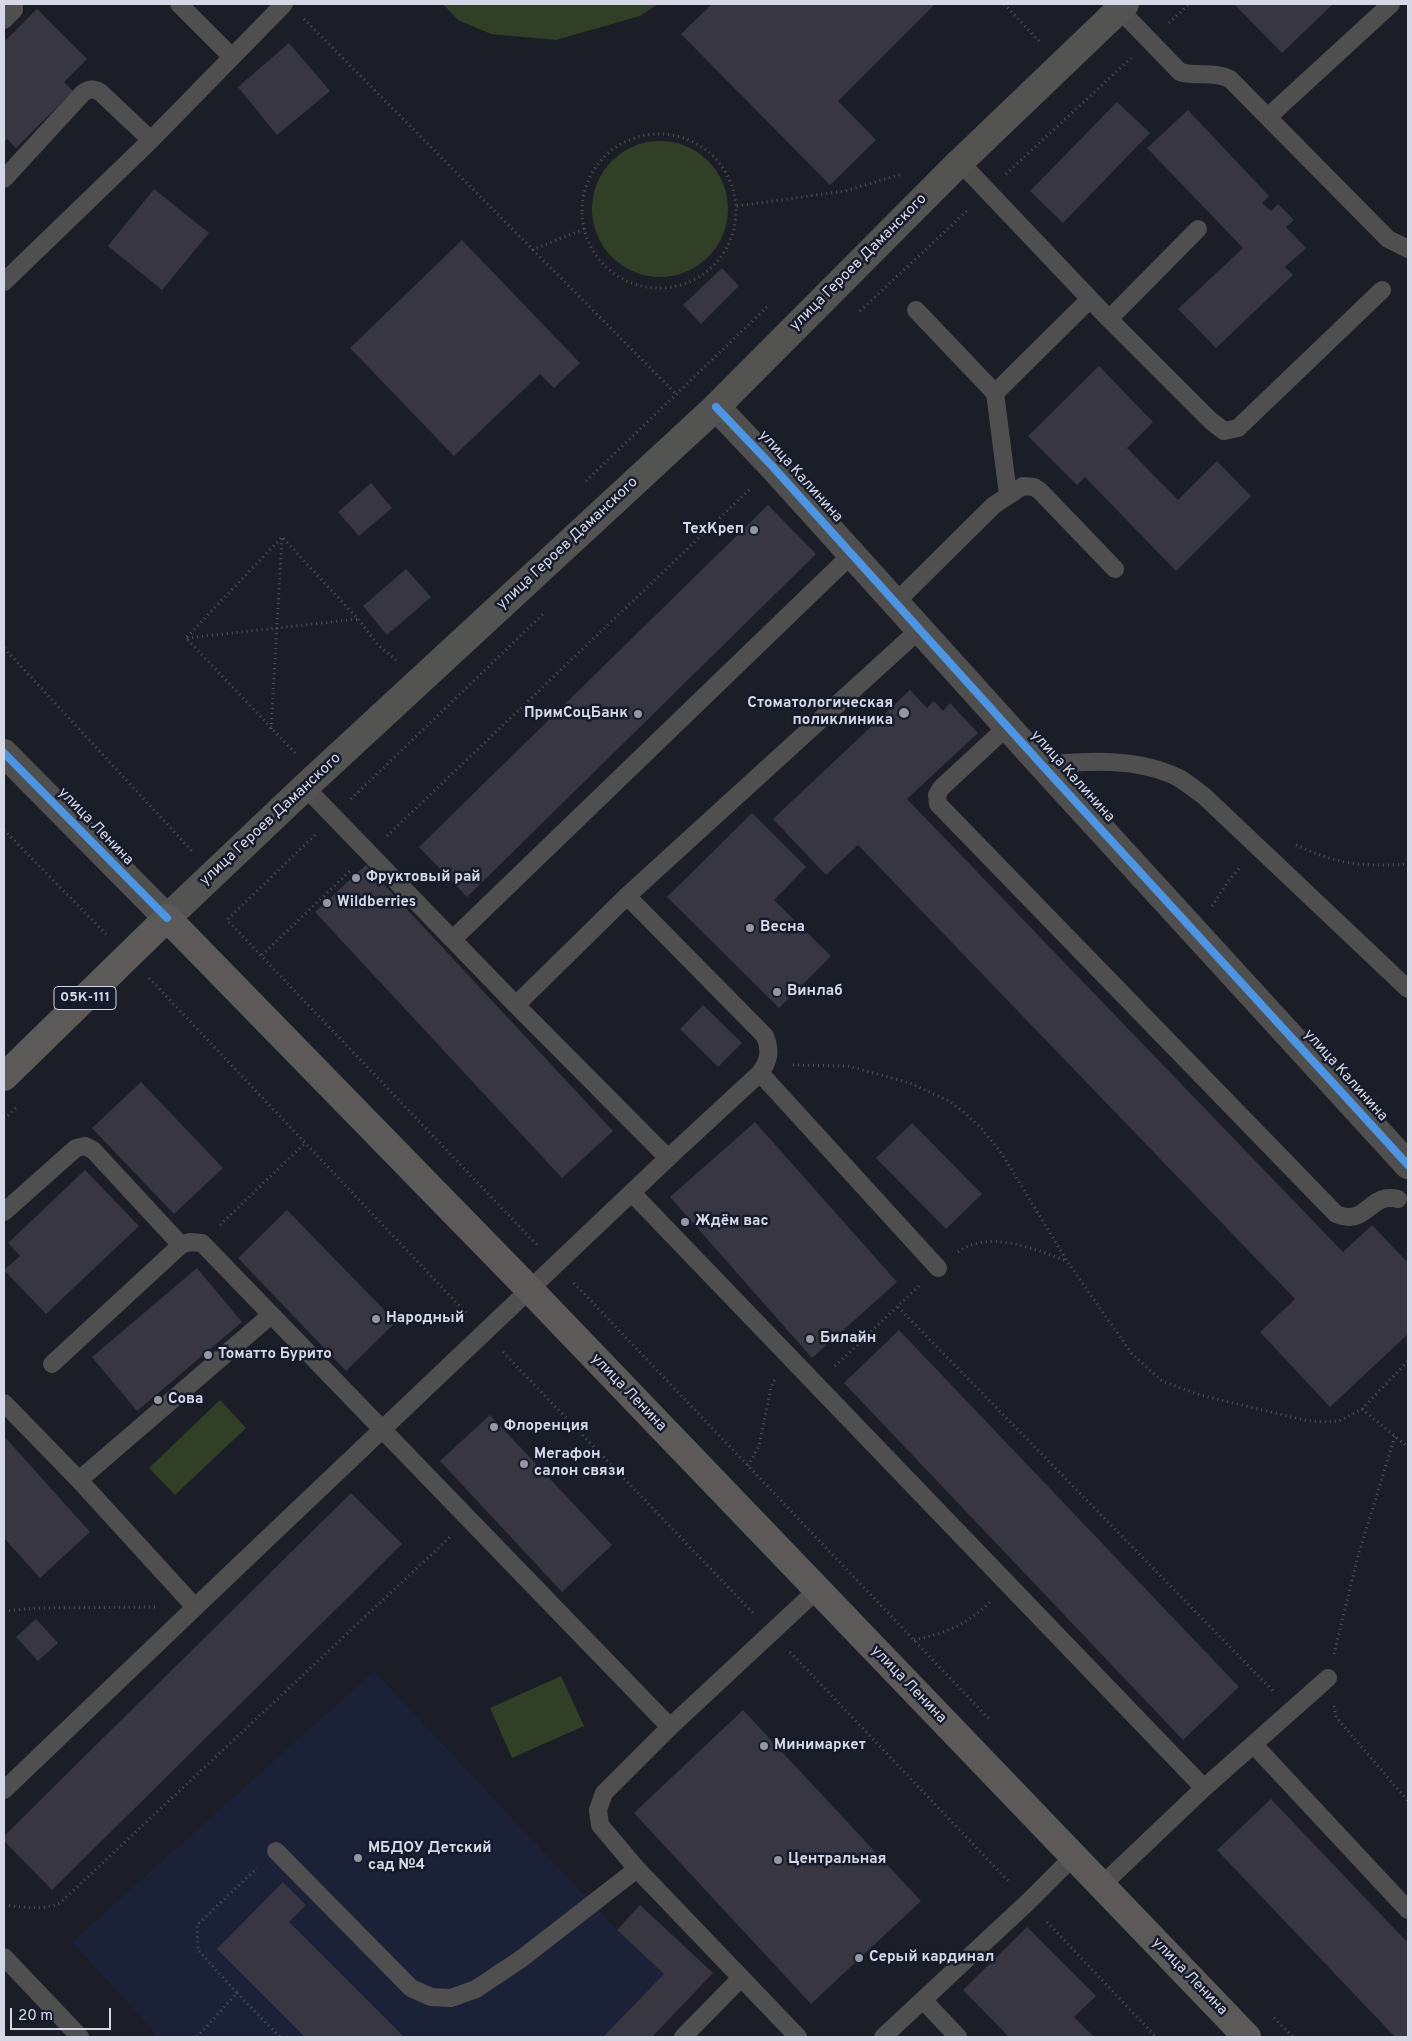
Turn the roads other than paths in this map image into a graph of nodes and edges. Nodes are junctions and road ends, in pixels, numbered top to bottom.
1 (14, 4) edge
2 (179, 4) edge
3 (284, 4) edge
4 (1391, 4) edge
5 (1122, 7) edge
6 (4, 20) edge
7 (232, 57) junction
8 (1268, 117) junction
9 (151, 140) junction
10 (960, 162) junction
11 (4, 179) edge
12 (1198, 229) dead end
13 (1408, 249) edge
14 (4, 282) edge
15 (1382, 290) dead end
16 (1089, 300) junction
17 (916, 310) dead end
18 (1109, 319) junction
19 (994, 393) junction
20 (716, 407) junction
21 (1008, 494) junction
22 (852, 555) junction
23 (1115, 569) dead end
24 (896, 602) junction
25 (920, 629) junction
26 (1008, 726) junction
27 (4, 754) edge
28 (1042, 765) junction
29 (305, 787) junction
30 (627, 896) junction
31 (167, 918) junction
32 (453, 939) junction
33 (1408, 990) edge
34 (516, 1005) junction
35 (763, 1069) junction
36 (4, 1077) edge
37 (668, 1158) junction
38 (1408, 1165) edge
39 (632, 1193) junction
40 (1398, 1199) dead end
41 (4, 1212) edge
42 (181, 1245) junction
43 (938, 1268) road end
44 (531, 1290) junction
45 (271, 1315) junction
46 (52, 1364) dead end
47 (4, 1403) edge
48 (383, 1430) junction
49 (79, 1480) junction
50 (817, 1590) junction
51 (194, 1606) junction
52 (1328, 1678) road end
53 (670, 1727) junction
54 (1254, 1745) junction
55 (1204, 1788) junction
56 (4, 1790) edge
57 (276, 1850) road end
58 (1074, 1857) junction
59 (637, 1869) junction
60 (1101, 1886) junction
61 (1408, 1910) edge
62 (4, 1957) edge
63 (740, 1979) junction
64 (923, 2000) junction
65 (80, 2037) edge
66 (683, 2037) edge
67 (798, 2037) edge
68 (883, 2037) edge
69 (958, 2037) edge
70 (1247, 2037) edge

1 - 6 lane
2 - 7 lane
3 - 7 lane
4 - 8 lane
5 - 8 lane
5 - 10 main road, улица Героев Даманского / 05К-111
7 - 9 lane
8 - 13 lane
9 - 11 lane
9 - 14 lane
10 - 16 lane
10 - 20 main road, улица Героев Даманского / 05К-111
12 - 18 lane
15 - 18 lane
16 - 18 lane
16 - 19 lane
17 - 19 lane
19 - 21 lane
20 - 22 street, улица Калинина
20 - 29 main road, улица Героев Даманского / 05К-111
21 - 23 lane
21 - 24 lane
22 - 24 street, улица Калинина
22 - 32 lane
24 - 25 street, улица Калинина
25 - 26 street, улица Калинина
25 - 30 lane
26 - 28 street, улица Калинина
26 - 40 lane
27 - 31 street, улица Ленина
28 - 33 lane
28 - 38 street, улица Калинина
29 - 31 main road, улица Героев Даманского / 05К-111
29 - 32 lane
30 - 34 lane
30 - 35 lane
31 - 36 main road, улица Героев Даманского / 05К-111
31 - 44 main road, улица Ленина
32 - 34 lane
34 - 37 lane
35 - 37 lane
35 - 43 lane
37 - 39 lane
39 - 44 lane
39 - 55 lane
41 - 42 lane
42 - 45 lane
42 - 46 lane
44 - 48 lane
44 - 50 main road, улица Ленина
45 - 48 lane
45 - 49 lane
47 - 49 lane
48 - 51 lane
48 - 53 lane
49 - 51 lane
50 - 53 lane
50 - 58 main road, улица Ленина
51 - 56 lane
52 - 54 lane
53 - 59 lane
54 - 55 lane
54 - 61 lane
55 - 60 lane
57 - 59 lane
58 - 60 main road, улица Ленина
58 - 64 lane
59 - 63 lane
60 - 70 main road, улица Ленина
62 - 65 lane
63 - 66 lane
63 - 67 lane
64 - 68 lane
64 - 69 lane

